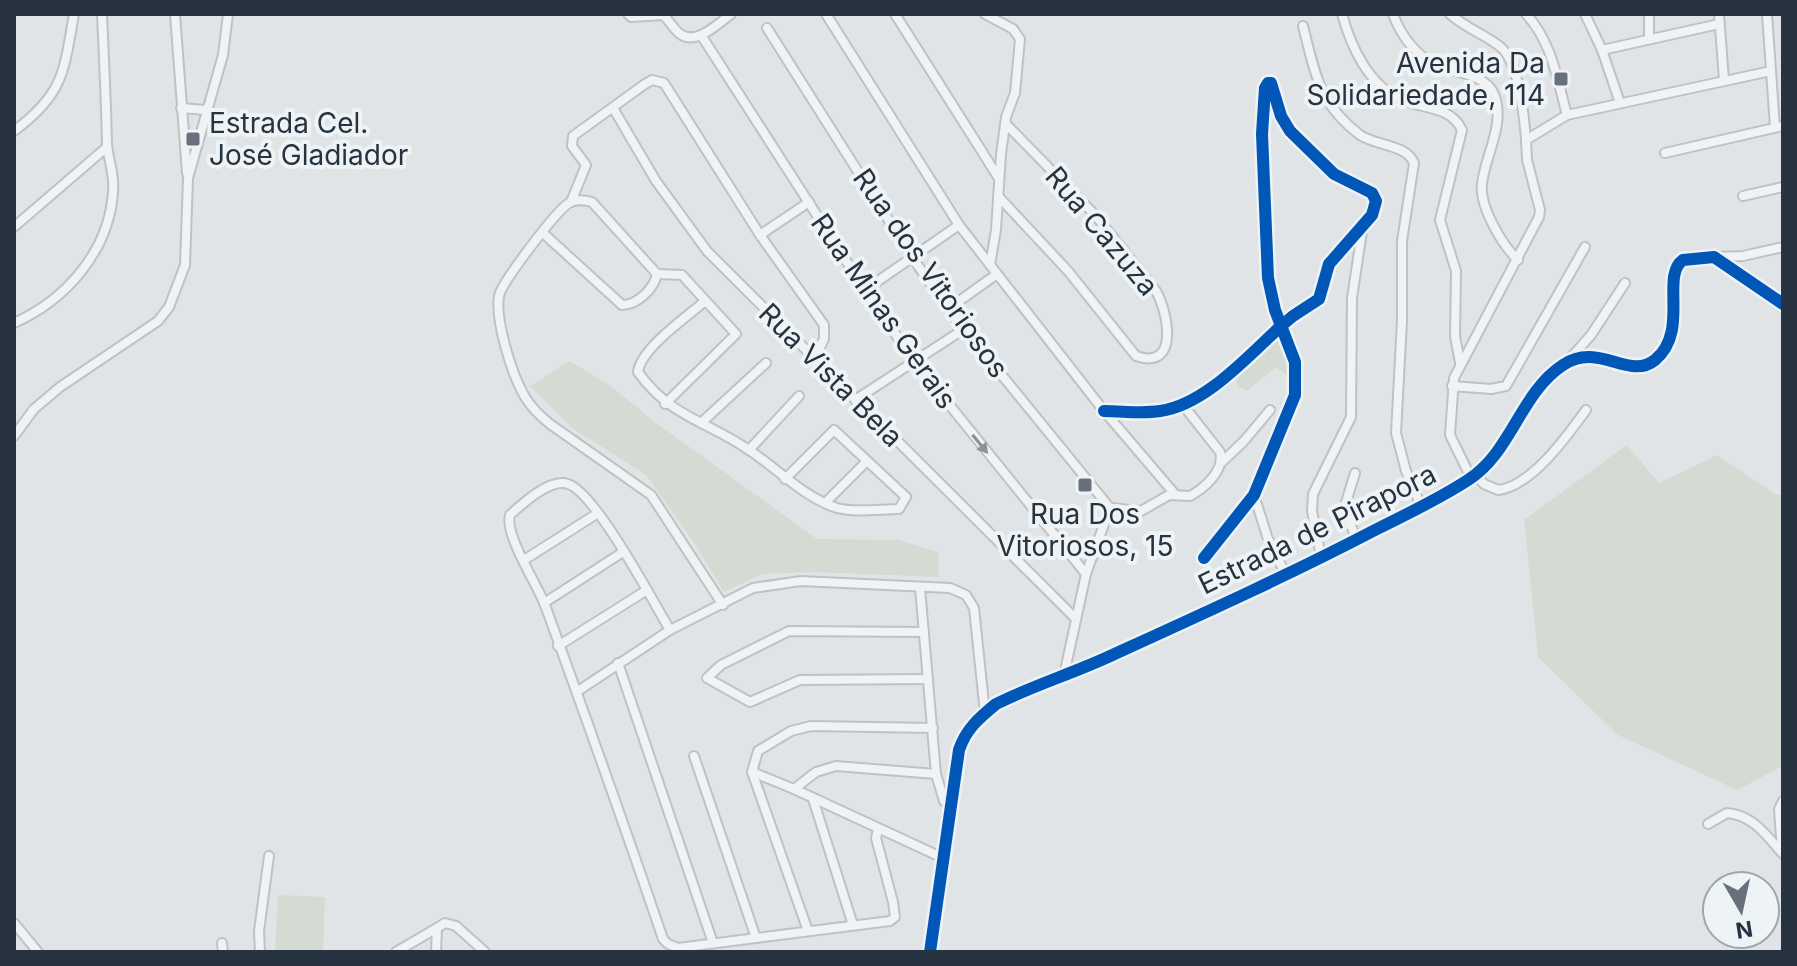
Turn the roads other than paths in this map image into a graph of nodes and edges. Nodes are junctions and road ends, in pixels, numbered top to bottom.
1 (74, 14) edge
2 (102, 14) edge
3 (175, 14) edge
4 (228, 14) edge
5 (731, 14) edge
6 (826, 14) edge
7 (895, 14) edge
8 (985, 14) edge
9 (1342, 14) edge
10 (1393, 14) edge
11 (1450, 14) edge
12 (1526, 14) edge
13 (1585, 14) edge
14 (1649, 14) edge
15 (1767, 14) edge
16 (630, 15) edge
17 (1719, 19) edge
18 (1303, 26) dead end
19 (767, 28) dead end
20 (701, 35) junction
21 (1649, 38) junction
22 (1602, 50) junction
23 (1771, 71) junction
24 (1724, 80) junction
25 (1620, 103) junction
26 (181, 108) junction
27 (613, 108) junction
28 (206, 110) junction
29 (1567, 115) junction
30 (1006, 124) junction
31 (1779, 127) edge
32 (14, 131) edge
33 (1526, 140) junction
34 (107, 147) junction
35 (1665, 153) dead end
36 (188, 178) junction
37 (999, 178) junction
38 (1783, 187) edge
39 (998, 196) junction
40 (1743, 196) dead end
41 (571, 202) junction
42 (809, 202) junction
43 (959, 225) junction
44 (1363, 225) junction
45 (14, 227) edge
46 (543, 233) junction
47 (760, 235) junction
48 (1585, 247) dead end
49 (1783, 247) edge
50 (912, 257) junction
51 (1714, 257) junction
52 (1518, 260) junction
53 (990, 265) junction
54 (657, 274) junction
55 (997, 274) junction
56 (1625, 283) dead end
57 (865, 290) junction
58 (705, 301) junction
59 (1783, 304) edge
60 (948, 309) junction
61 (14, 323) edge
62 (1281, 326) junction
63 (964, 329) junction
64 (815, 358) junction
65 (914, 361) junction
66 (1568, 362) junction
67 (766, 363) dead end
68 (1460, 363) junction
69 (1452, 386) junction
70 (799, 396) dead end
71 (855, 400) junction
72 (665, 404) junction
73 (1183, 405) junction
74 (1270, 410) dead end
75 (1586, 410) dead end
76 (1104, 411) junction
77 (701, 423) junction
78 (14, 436) edge
79 (749, 450) junction
80 (867, 461) junction
81 (1222, 462) junction
82 (1355, 473) dead end
83 (1473, 476) junction
84 (785, 479) junction
85 (1174, 493) junction
86 (1254, 495) junction
87 (825, 503) junction
88 (1421, 506) junction
89 (1110, 508) junction
90 (598, 513) junction
91 (1357, 540) junction
92 (623, 552) junction
93 (1321, 557) junction
94 (1204, 558) dead end
95 (524, 560) junction
96 (1086, 574) junction
97 (1286, 575) junction
98 (920, 588) junction
99 (647, 590) junction
100 (544, 603) junction
101 (723, 605) junction
102 (1076, 619) junction
103 (670, 630) junction
104 (924, 632) junction
105 (558, 646) junction
106 (618, 663) junction
107 (1064, 675) junction
108 (928, 679) junction
109 (578, 691) junction
110 (985, 713) junction
111 (933, 728) junction
112 (694, 756) dead end
113 (752, 772) junction
114 (936, 774) junction
115 (794, 789) junction
116 (813, 799) junction
117 (1783, 801) edge
118 (951, 807) junction
119 (1708, 824) dead end
120 (878, 829) junction
121 (1782, 854) edge
122 (269, 856) dead end
123 (943, 858) junction
124 (14, 923) edge
125 (853, 925) junction
126 (437, 928) junction
127 (808, 931) junction
128 (756, 938) junction
129 (416, 940) junction
130 (713, 943) junction
131 (38, 952) edge
132 (260, 952) edge
133 (396, 952) edge
134 (418, 952) edge
135 (436, 952) edge
136 (485, 952) edge
137 (930, 952) edge

1 - 32 street
2 - 34 street
3 - 26 street
4 - 28 street
5 - 20 street
6 - 43 street
7 - 37 street
8 - 30 street
9 - 68 street
10 - 52 street
11 - 33 street
12 - 29 street
13 - 22 street
14 - 21 street
15 - 23 street
16 - 20 street
17 - 21 street
17 - 24 street
18 - 88 street
19 - 50 street, Rua dos Vitoriosos
20 - 42 street, Rua Minas Gerais
21 - 22 street
22 - 25 street
23 - 24 street
23 - 31 street
24 - 25 street
25 - 29 street
26 - 28 street
26 - 36 street
27 - 41 street
27 - 47 street
27 - 64 street, Rua Vista Bela
28 - 36 street
29 - 33 street
30 - 37 street
30 - 39 street, Rua Cazuza
31 - 35 street
33 - 52 street
34 - 45 street
34 - 61 street
36 - 78 street
37 - 39 street
38 - 40 street
39 - 53 street
41 - 46 street
41 - 54 street
42 - 47 street
42 - 57 street, Rua Minas Gerais
43 - 50 street
43 - 53 street
44 - 62 street
44 - 62 street
44 - 93 street
46 - 54 street
46 - 101 street
47 - 64 street
48 - 69 street
49 - 51 street
50 - 57 street
50 - 60 street, Rua dos Vitoriosos
51 - 59 street
51 - 66 street
52 - 68 street
53 - 55 street
54 - 58 street
55 - 60 street
55 - 76 street
56 - 66 street, Estrada de Pirapora
57 - 65 street, Rua Minas Gerais
58 - 72 street
58 - 72 street
60 - 63 street, Rua dos Vitoriosos
62 - 73 street
62 - 86 street
63 - 65 street
63 - 89 street, Rua dos Vitoriosos
64 - 71 street, Rua Vista Bela
65 - 71 street
65 -> 96 street, Rua Minas Gerais
66 - 83 street, Estrada de Pirapora
67 - 77 street
68 - 69 street
69 - 83 street
70 - 79 street
71 - 102 street, Rua Vista Bela
72 - 77 street
73 - 76 street
73 - 81 street
74 - 81 street
75 - 83 street
76 - 85 street
77 - 79 street
79 - 84 street
80 - 84 street
80 - 87 street
80 - 87 street
81 - 85 street
82 - 91 street
83 - 88 street, Estrada de Pirapora
84 - 87 street
85 - 89 street
86 - 94 street
86 - 97 street
88 - 91 street, Estrada de Pirapora
89 - 96 street
90 - 92 street
90 - 95 street
90 - 95 street
91 - 93 street, Estrada de Pirapora
92 - 99 street
92 - 100 street
93 - 97 street, Estrada de Pirapora
95 - 100 street
96 - 102 street
97 - 107 street, Estrada de Pirapora
98 - 101 street
98 - 104 street
98 - 110 street
99 - 103 street
99 - 105 street
100 - 105 street
101 - 103 street
102 - 107 street
103 - 106 street
104 - 108 street
104 - 108 street
105 - 109 street
106 - 109 street
106 - 130 street
107 - 110 street, Estrada de Pirapora
108 - 111 street
109 - 130 street
110 - 118 street, Estrada de Pirapora
111 - 113 street
111 - 114 street
112 - 128 street
113 - 115 street
113 - 127 street
114 - 115 street
114 - 118 street
115 - 116 street
116 - 120 street
116 - 125 street
117 - 121 street
118 - 123 street, Estrada de Pirapora
119 - 121 street
120 - 123 street
120 - 125 street
122 - 132 street
123 - 137 street, Estrada de Pirapora
124 - 131 street
125 - 127 street
126 - 129 street
126 - 135 street
126 - 136 street
127 - 128 street
128 - 130 street
129 - 133 street
129 - 134 street

